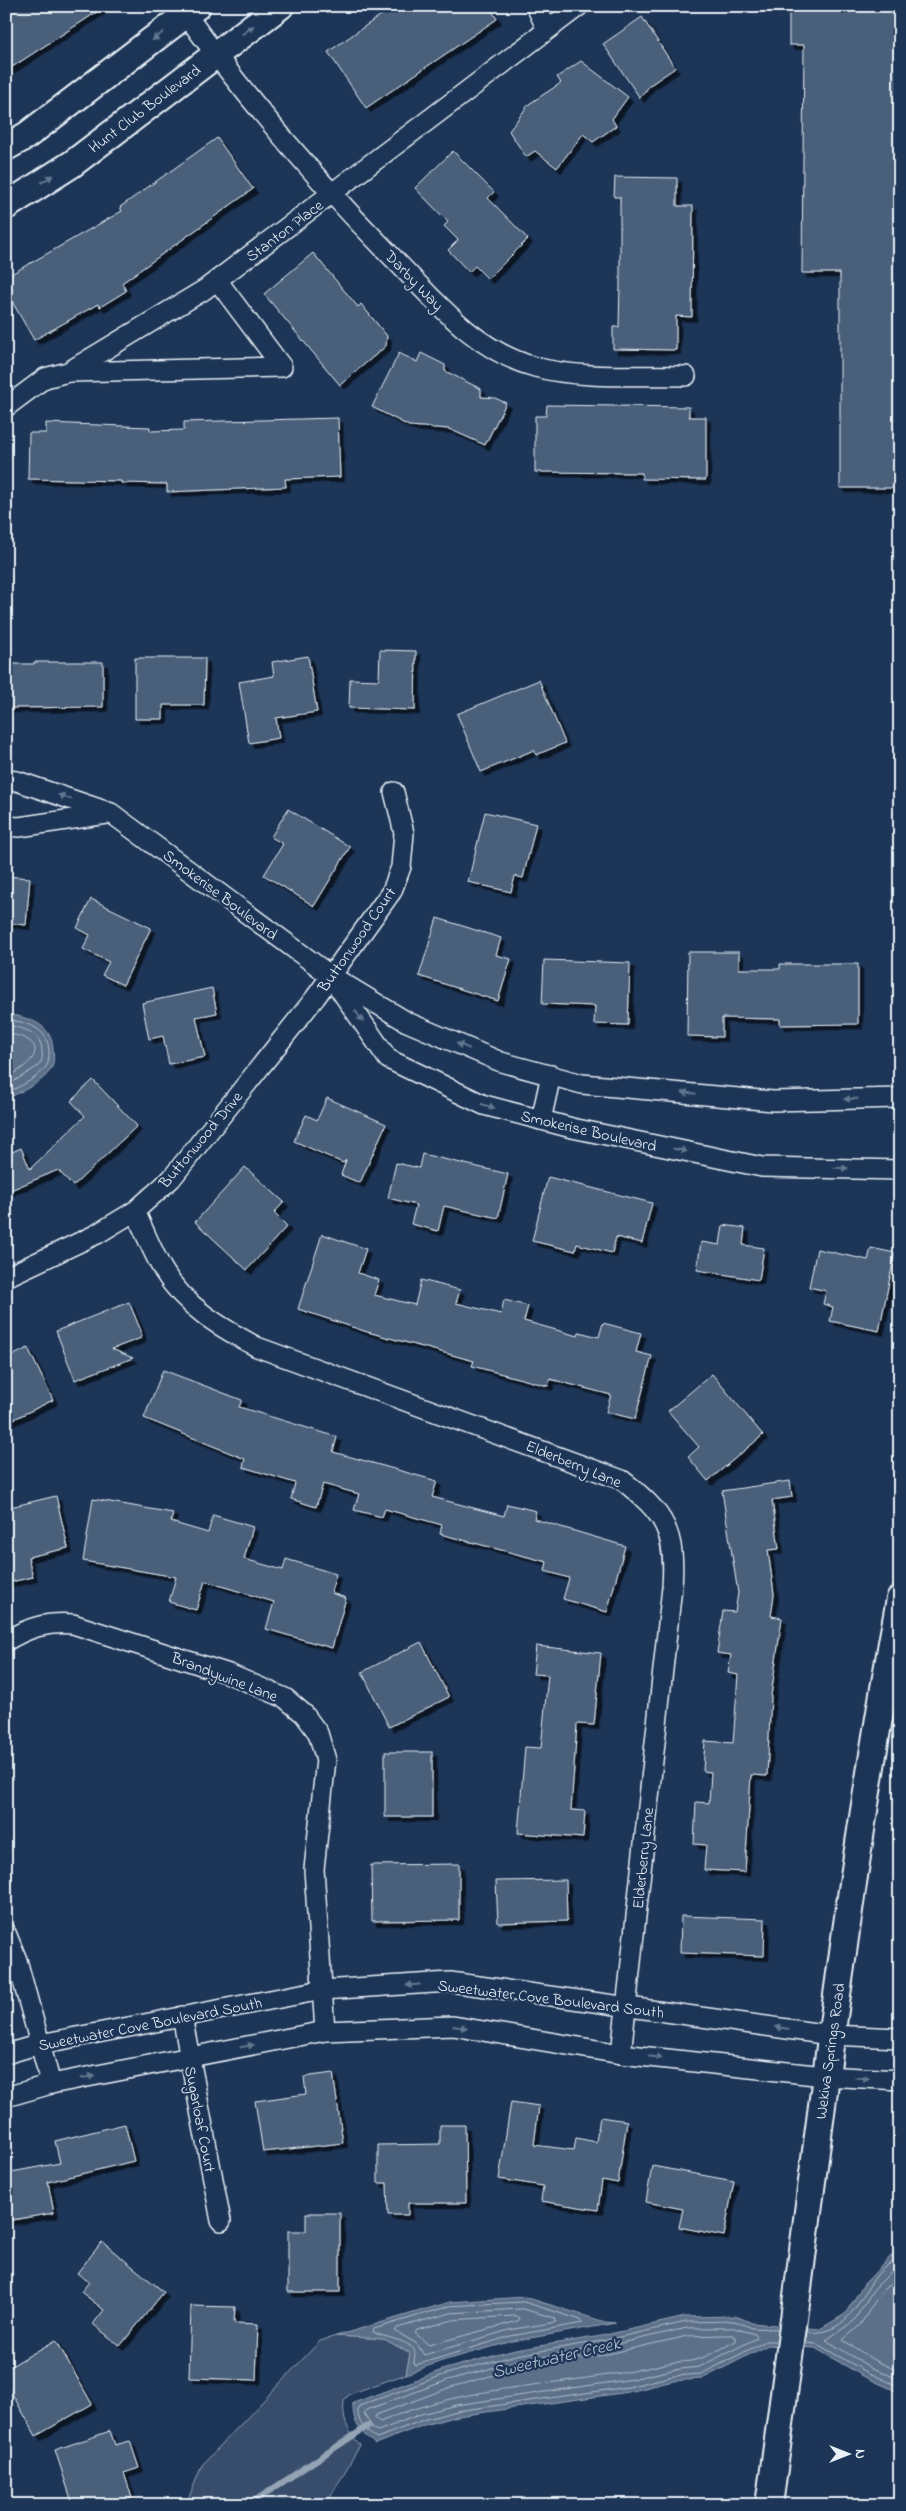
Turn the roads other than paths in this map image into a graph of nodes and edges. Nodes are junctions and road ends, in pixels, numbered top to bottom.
1 (280, 6) edge
2 (536, 6) edge
3 (579, 6) edge
4 (188, 9) edge
5 (547, 30) junction
6 (215, 54) junction
7 (6, 147) edge
8 (331, 195) junction
9 (6, 206) edge
10 (217, 280) junction
11 (68, 372) junction
12 (686, 376) dead end
13 (6, 407) edge
14 (6, 780) edge
15 (394, 792) dead end
16 (111, 813) junction
17 (6, 826) edge
18 (331, 976) junction
19 (315, 998) joint
20 (551, 1075) junction
21 (900, 1098) edge
22 (541, 1120) junction
23 (900, 1170) edge
24 (134, 1211) junction
25 (6, 1277) edge
26 (900, 1599) edge
27 (6, 1641) edge
28 (6, 1932) edge
29 (322, 1990) junction
30 (626, 2006) junction
31 (182, 2016) junction
32 (325, 2031) junction
33 (830, 2035) junction
34 (900, 2038) edge
35 (40, 2044) junction
36 (6, 2054) edge
37 (621, 2054) junction
38 (190, 2057) junction
39 (824, 2076) junction
40 (900, 2080) edge
41 (51, 2084) junction
42 (6, 2097) edge
43 (221, 2221) dead end
44 (769, 2505) edge

6 -> 1 main road, Hunt Club Boulevard
2 - 5 street
3 - 5 street, Stanton Place
4 - 6 street, Darby Way
4 -> 7 main road
5 - 8 street, Stanton Place
6 - 8 street, Darby Way
9 -> 6 main road, Hunt Club Boulevard
8 - 10 street, Stanton Place
8 - 12 street, Darby Way
10 - 11 street, Stanton Place
10 - 11 street
11 - 13 street, Stanton Place
16 -> 14 street, Smokerise Boulevard
15 - 18 street, Buttonwood Court
16 - 17 street
16 - 18 street, Smokerise Boulevard
18 - 19 street, Buttonwood Court
20 -> 18 street, Smokerise Boulevard
18 -> 22 street, Smokerise Boulevard
19 - 24 street, Buttonwood Drive
21 -> 20 street, Smokerise Boulevard
20 - 22 street
22 -> 23 street, Smokerise Boulevard
24 - 25 street, Buttonwood Drive
24 - 30 street, Elderberry Lane
26 - 33 main road, Wekiva Springs Road
27 - 29 street, Brandywine Lane
28 - 35 street
30 -> 29 street, Sweetwater Cove Boulevard South
29 - 31 street, Sweetwater Cove Boulevard South
29 - 32 street, Brandywine Lane
33 -> 30 street, Sweetwater Cove Boulevard South
30 - 37 street, Elderberry Lane
31 - 35 street, Sweetwater Cove Boulevard South
31 - 38 street, Sugarloaf Court
32 -> 37 street
38 -> 32 street
33 - 34 street, Sweetwater Cove Boulevard South
33 - 39 main road, Wekiva Springs Road
35 - 36 street, Sweetwater Cove Boulevard South
35 - 41 street
37 -> 39 street
41 -> 38 street
38 - 43 street, Sugarloaf Court
39 -> 40 street
39 - 44 main road, Wekiva Springs Road
41 - 42 street

